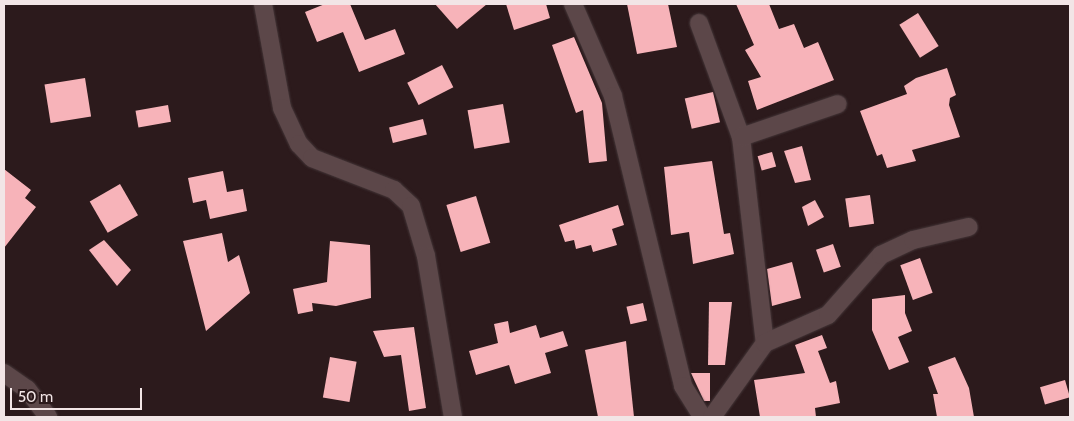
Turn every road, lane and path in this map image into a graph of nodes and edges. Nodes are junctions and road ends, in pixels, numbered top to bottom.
1 (263, 4) edge
2 (573, 4) edge
3 (699, 23) dead end
4 (838, 104) dead end
5 (741, 137) junction
6 (969, 228) dead end
7 (766, 343) junction
8 (4, 373) edge
9 (48, 417) edge
10 (453, 417) edge
11 (702, 417) edge
12 (712, 417) edge

1 - 10 street
2 - 11 street
3 - 5 street
4 - 5 street
5 - 7 street
6 - 7 street
7 - 12 street
8 - 9 street

